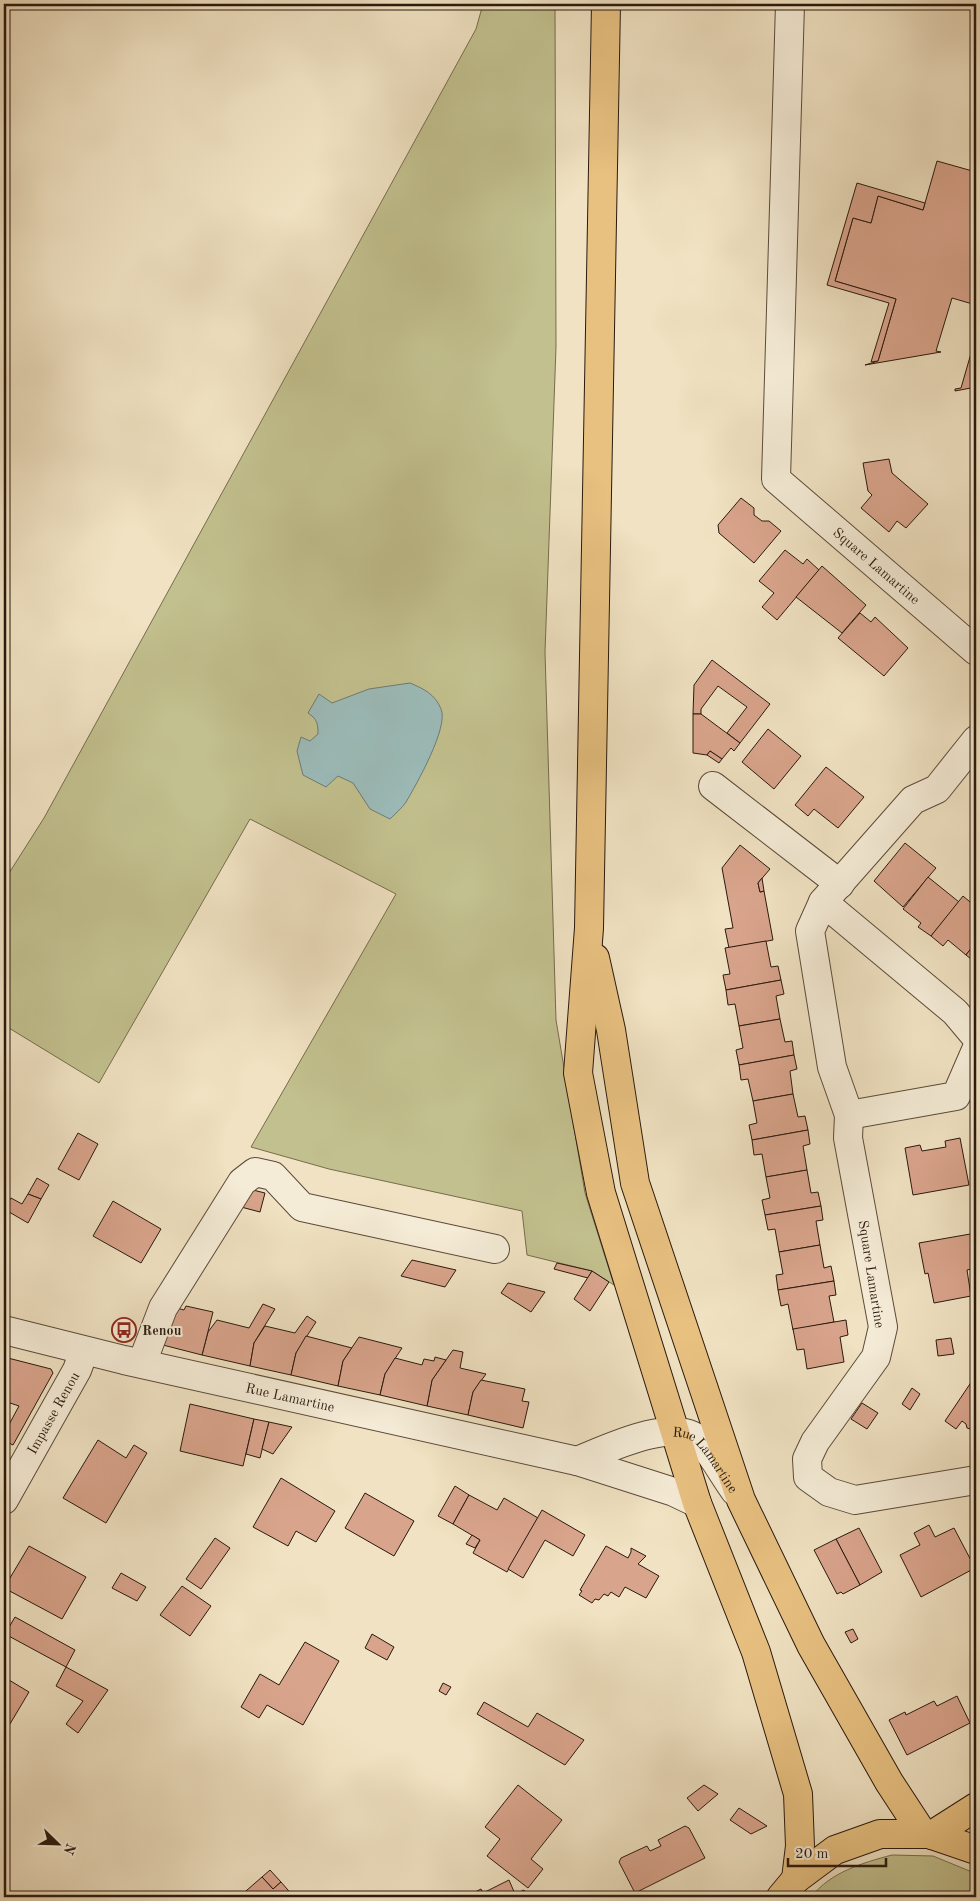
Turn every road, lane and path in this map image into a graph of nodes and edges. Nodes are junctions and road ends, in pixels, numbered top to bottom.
1 (606, 4) edge
2 (790, 4) edge
3 (976, 651) edge
4 (976, 740) edge
5 (713, 786) dead end
6 (832, 893) junction
7 (589, 928) junction
8 (976, 1038) edge
9 (976, 1050) edge
10 (850, 1115) junction
11 (495, 1249) dead end
12 (4, 1330) edge
13 (84, 1351) junction
14 (142, 1364) junction
15 (675, 1430) junction
16 (577, 1461) junction
17 (976, 1480) edge
18 (4, 1500) edge
19 (741, 1500) junction
20 (697, 1503) junction
21 (976, 1807) edge
22 (928, 1834) junction
23 (976, 1850) edge
24 (788, 1888) edge

1 - 7 main road
2 - 3 street, Square Lamartine
4 - 6 street, Square Lamartine
5 - 6 street
6 - 8 street
6 - 10 street, Square Lamartine
7 - 15 main road
7 - 19 main road
9 - 10 street
10 - 17 street, Square Lamartine
11 - 14 street
12 - 13 street, Rue Lamartine
13 - 14 street, Rue Lamartine
13 - 18 street, Impasse Renou
14 - 16 street, Rue Lamartine
15 - 16 street, Rue Lamartine
15 - 19 street, Rue Lamartine
15 - 20 main road
16 - 20 street, Rue Lamartine
19 - 22 main road
20 - 24 main road
21 - 22 main road
22 - 23 main road
22 - 24 main road

